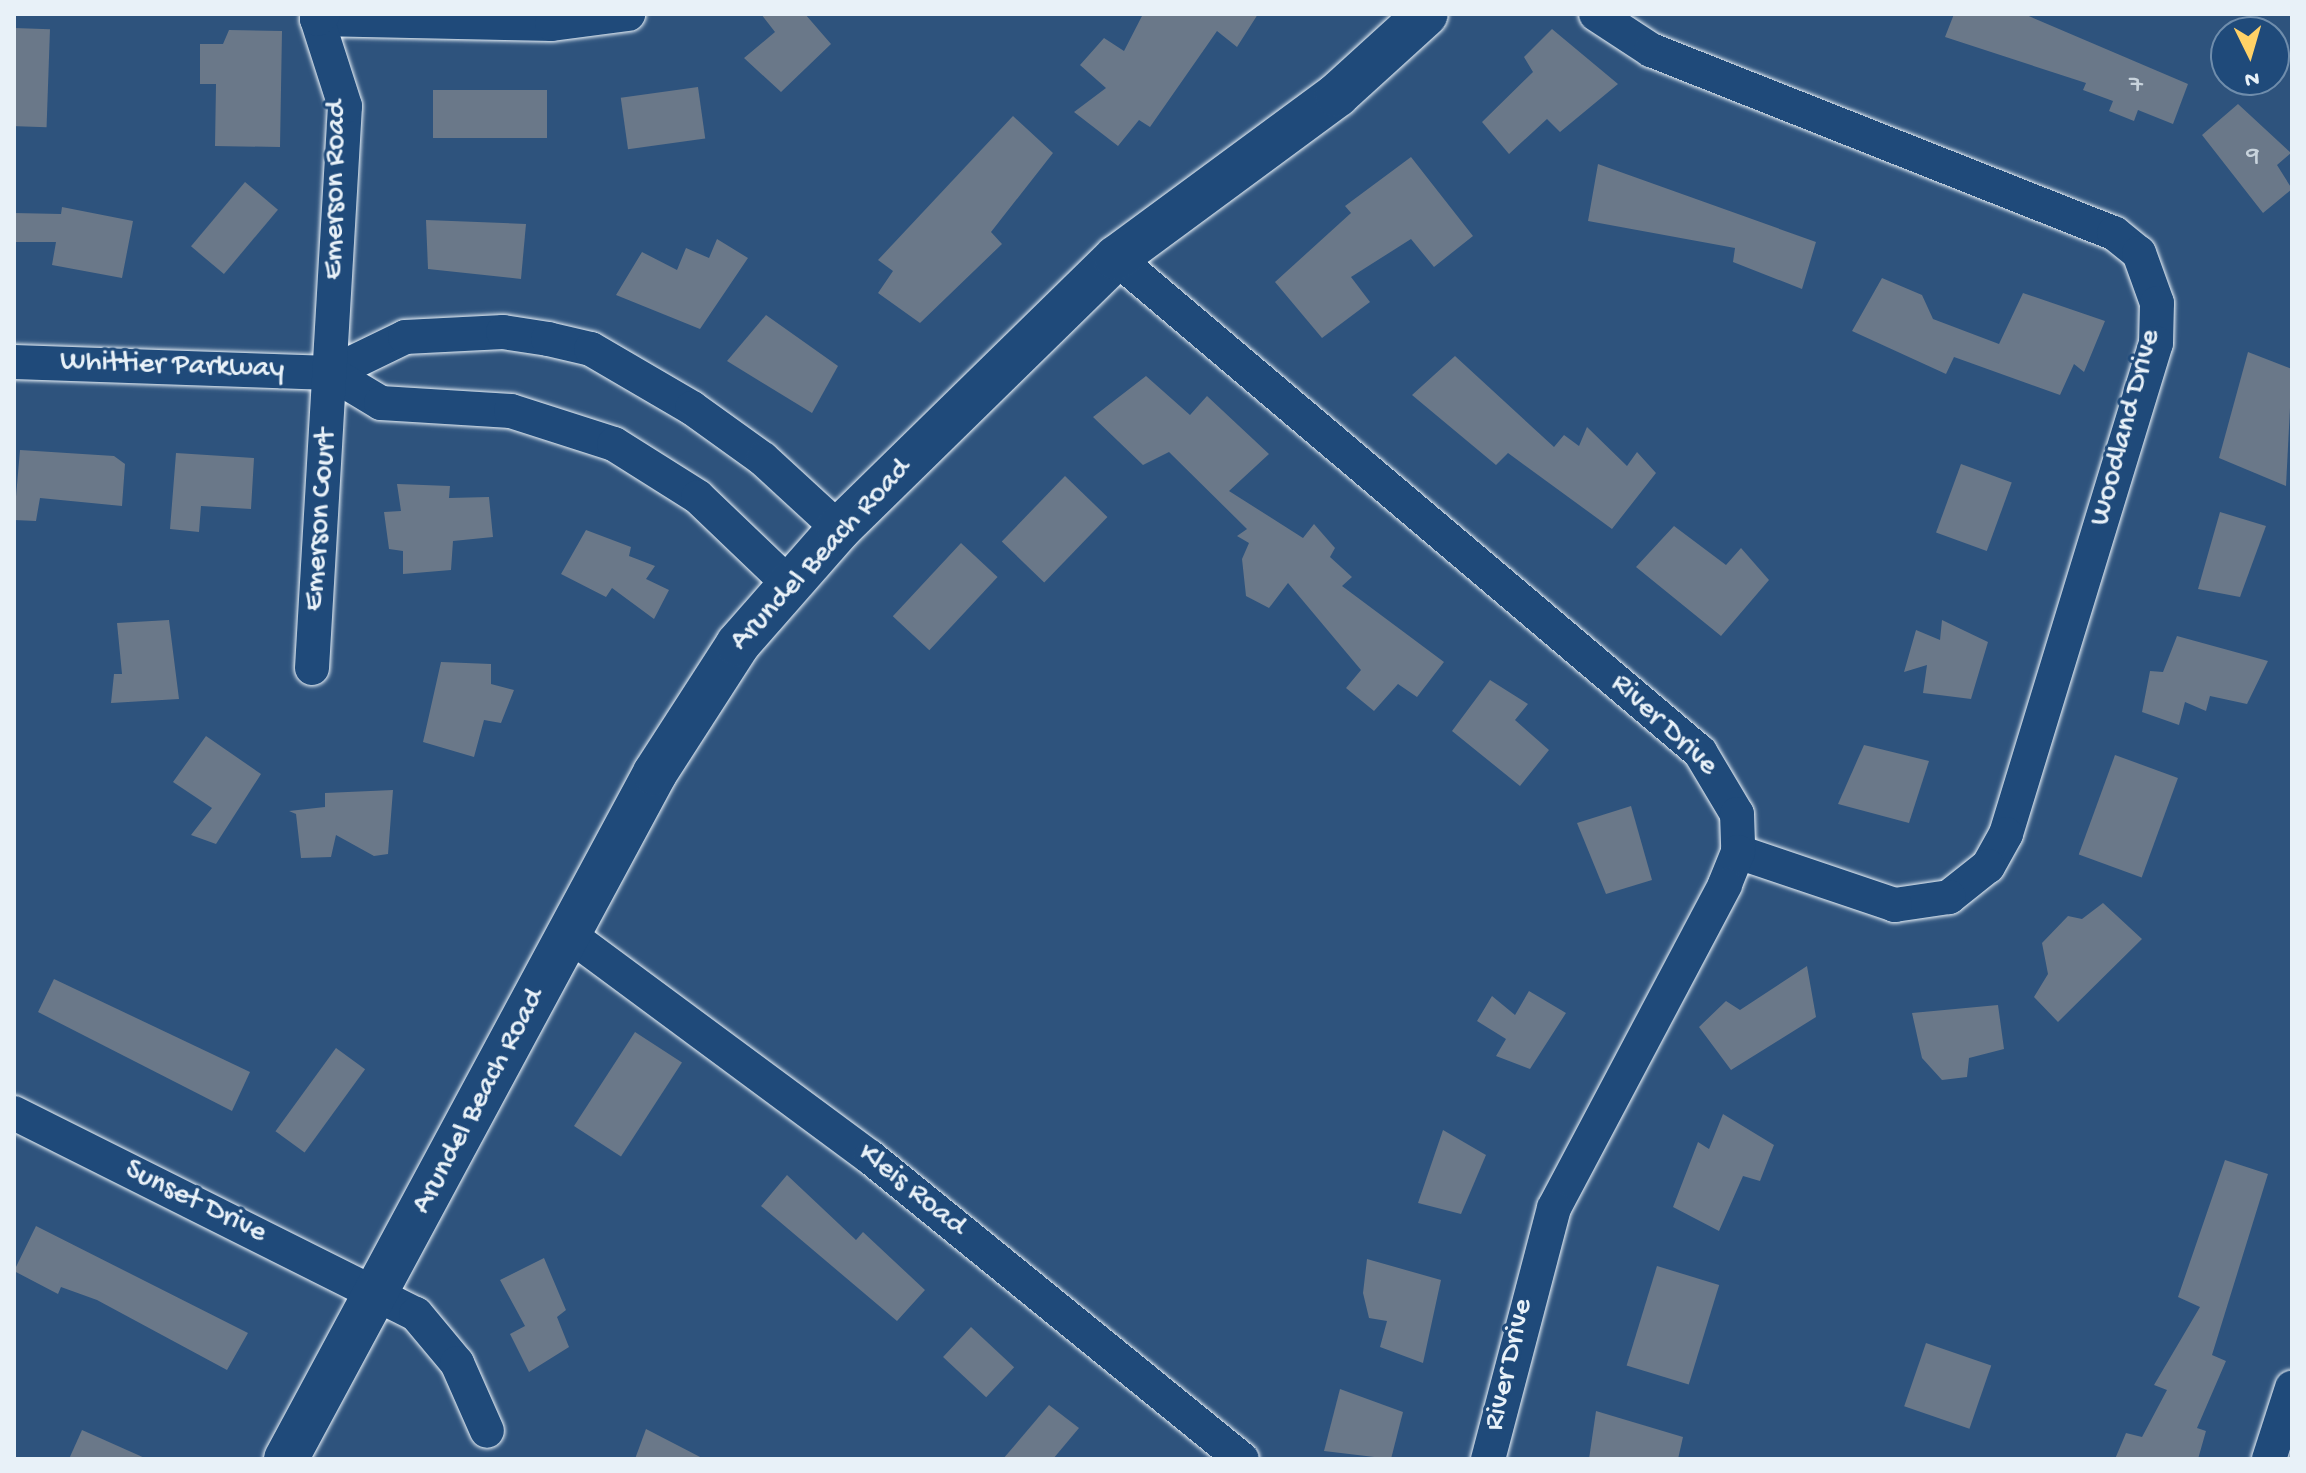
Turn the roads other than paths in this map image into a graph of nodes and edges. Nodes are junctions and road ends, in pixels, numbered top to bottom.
1 (628, 14) edge
2 (1426, 14) edge
3 (1596, 14) edge
4 (320, 17) edge
5 (1116, 258) junction
6 (14, 362) edge
7 (331, 373) junction
8 (839, 529) junction
9 (788, 583) junction
10 (312, 668) dead end
11 (1738, 852) junction
12 (571, 936) junction
13 (14, 1113) edge
14 (376, 1294) junction
15 (2292, 1388) edge
16 (487, 1431) dead end
17 (286, 1459) edge
18 (1242, 1459) edge
19 (1488, 1459) edge
20 (2269, 1459) edge

1 - 4 street
2 - 5 street, Arundel Beach Road
3 - 11 street, Woodland Drive
4 - 7 street, Emerson Road
5 - 8 street, Arundel Beach Road
5 - 11 street, River Drive
6 - 7 street, Whittier Parkway
7 - 8 street, Whittier Parkway
7 - 9 street, Whittier Parkway
7 - 10 street, Emerson Court
8 - 9 street, Arundel Beach Road
9 - 12 street, Arundel Beach Road
11 - 19 street, River Drive
12 - 14 street, Arundel Beach Road
12 - 18 street, Kleis Road
13 - 14 street, Sunset Drive
14 - 16 street, Sunset Drive
14 - 17 street, Arundel Beach Road
15 - 20 street

